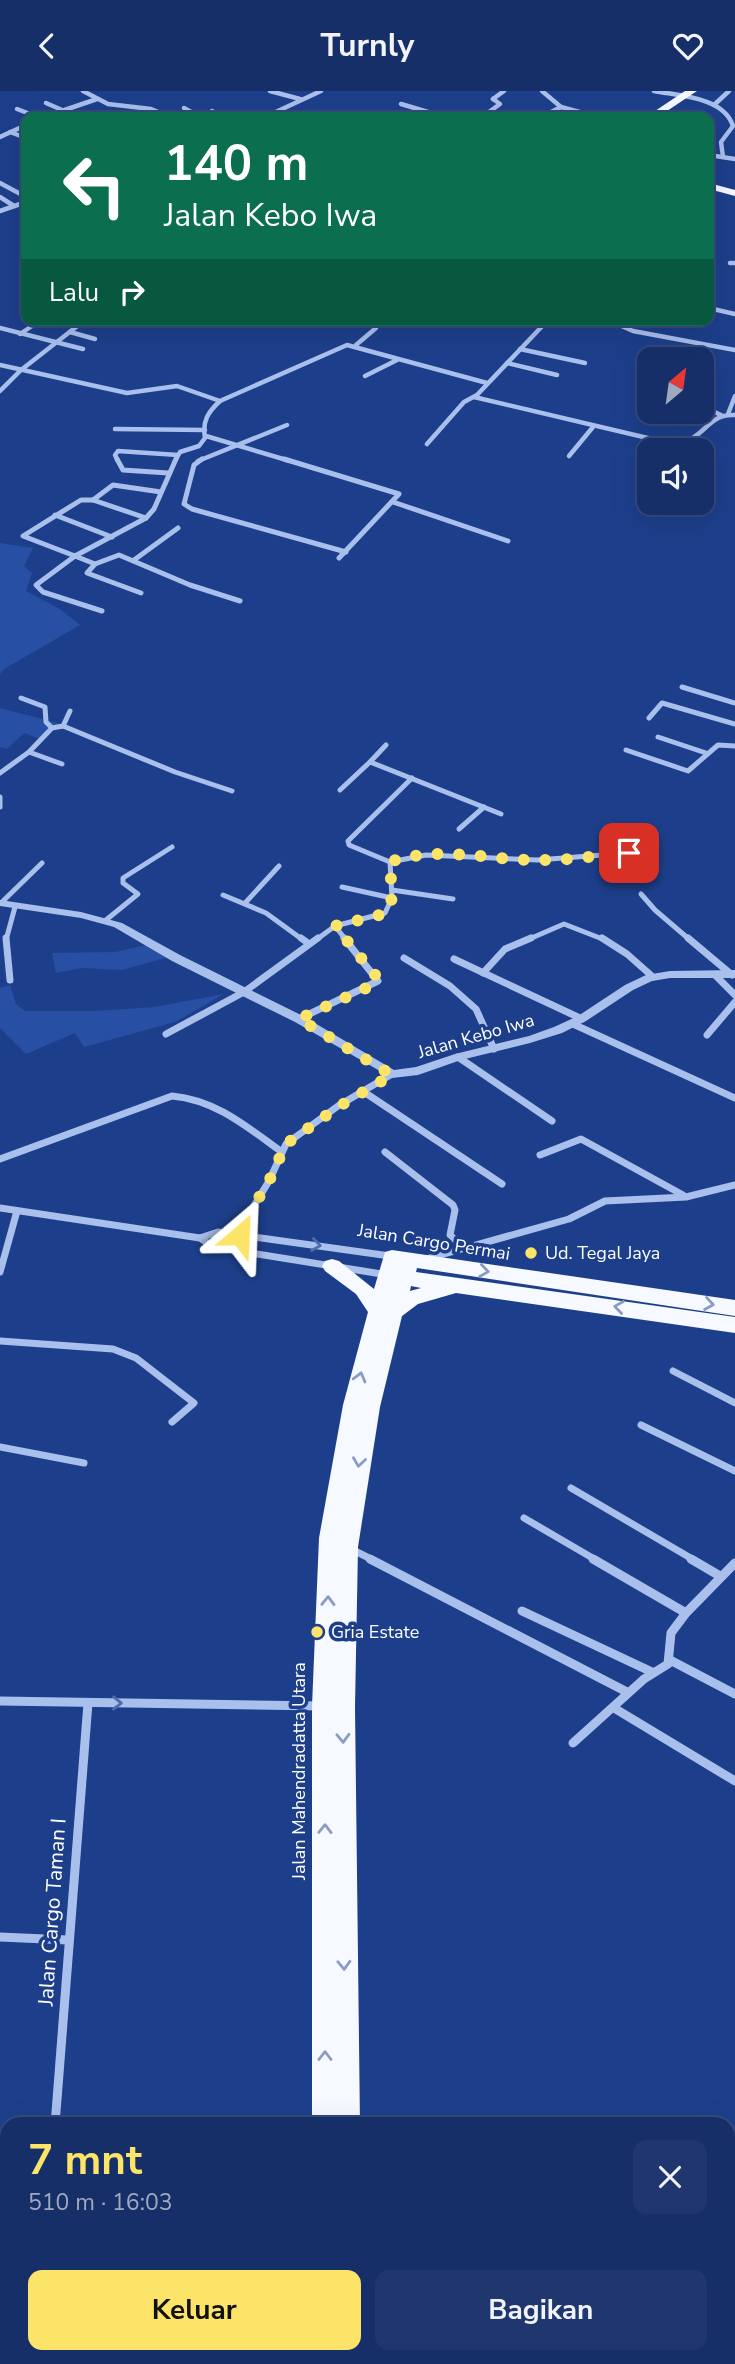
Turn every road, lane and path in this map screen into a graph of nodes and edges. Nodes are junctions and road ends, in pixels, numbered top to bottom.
1 (93, 91) edge
2 (270, 91) edge
3 (321, 91) edge
4 (504, 91) edge
5 (542, 91) edge
6 (654, 91) edge
7 (729, 91) edge
8 (84, 92) edge
9 (687, 94) edge
10 (97, 99) junction
11 (300, 99) junction
12 (46, 103) dead end
13 (401, 104) dead end
14 (715, 104) junction
15 (561, 107) junction
16 (184, 108) dead end
17 (17, 109) dead end
18 (62, 110) junction
19 (25, 112) edge
20 (57, 112) edge
21 (159, 112) edge
22 (191, 112) edge
23 (275, 112) edge
24 (428, 112) edge
25 (489, 112) edge
26 (551, 112) edge
27 (580, 112) edge
28 (659, 112) edge
29 (728, 113) junction
30 (735, 113) edge
31 (21, 127) edge
32 (10, 132) junction
33 (21, 136) edge
34 (0, 137) edge
35 (714, 156) edge
36 (723, 157) junction
37 (735, 159) edge
38 (0, 183) edge
39 (714, 187) edge
40 (735, 193) edge
41 (21, 196) edge
42 (0, 197) edge
43 (21, 202) edge
44 (14, 206) junction
45 (0, 211) edge
46 (714, 309) edge
47 (735, 314) edge
48 (32, 326) edge
49 (78, 326) edge
50 (542, 326) edge
51 (624, 326) edge
52 (0, 328) edge
53 (376, 328) dead end
54 (70, 332) junction
55 (20, 334) junction
56 (96, 339) dead end
57 (55, 343) junction
58 (356, 345) junction
59 (83, 349) dead end
60 (520, 349) junction
61 (735, 350) edge
62 (397, 360) junction
63 (507, 363) junction
64 (584, 363) dead end
65 (0, 365) edge
66 (21, 370) junction
67 (365, 376) dead end
68 (557, 376) dead end
69 (487, 383) junction
70 (0, 391) edge
71 (735, 396) edge
72 (474, 397) junction
73 (220, 401) junction
74 (714, 410) edge
75 (726, 415) junction
76 (735, 415) edge
77 (287, 425) dead end
78 (593, 427) junction
79 (115, 429) dead end
80 (206, 433) junction
81 (427, 445) dead end
82 (239, 447) junction
83 (178, 455) junction
84 (569, 456) dead end
85 (167, 473) junction
86 (161, 492) junction
87 (93, 500) junction
88 (393, 502) junction
89 (55, 515) junction
90 (146, 519) junction
91 (178, 528) dead end
92 (112, 537) junction
93 (508, 541) dead end
94 (346, 552) junction
95 (75, 556) junction
96 (340, 558) dead end
97 (134, 560) junction
98 (95, 564) junction
99 (141, 593) dead end
100 (240, 601) dead end
101 (102, 611) dead end
102 (682, 687) dead end
103 (21, 698) dead end
104 (735, 703) edge
105 (70, 711) dead end
106 (649, 718) dead end
107 (735, 724) edge
108 (63, 726) junction
109 (51, 729) junction
110 (659, 737) dead end
111 (386, 745) dead end
112 (735, 746) edge
113 (626, 750) dead end
114 (29, 751) junction
115 (706, 753) junction
116 (370, 762) junction
117 (62, 764) dead end
118 (0, 773) edge
119 (412, 778) junction
120 (340, 790) dead end
121 (232, 791) dead end
122 (0, 797) edge
123 (0, 807) edge
124 (484, 807) junction
125 (500, 814) dead end
126 (459, 829) dead end
127 (172, 847) dead end
128 (629, 853) dead end
129 (390, 862) junction
130 (42, 863) dead end
131 (279, 866) dead end
132 (342, 887) dead end
133 (392, 894) junction
134 (641, 894) dead end
135 (223, 895) dead end
136 (453, 899) dead end
137 (246, 902) junction
138 (1, 903) edge
139 (15, 907) junction
140 (106, 920) junction
141 (335, 926) junction
142 (307, 943) junction
143 (404, 958) dead end
144 (454, 959) dead end
145 (483, 973) junction
146 (734, 975) edge
147 (716, 976) junction
148 (653, 977) junction
149 (10, 980) dead end
150 (244, 992) junction
151 (735, 995) edge
152 (735, 1002) edge
153 (299, 1019) junction
154 (578, 1021) junction
155 (166, 1034) dead end
156 (707, 1035) dead end
157 (494, 1049) junction
158 (458, 1057) junction
159 (392, 1075) junction
160 (364, 1092) junction
161 (735, 1098) edge
162 (552, 1121) dead end
163 (282, 1152) junction
164 (385, 1153) dead end
165 (541, 1155) dead end
166 (0, 1159) edge
167 (502, 1184) dead end
168 (735, 1185) edge
169 (686, 1196) junction
170 (0, 1208) edge
171 (17, 1211) junction
172 (240, 1235) junction
173 (200, 1238) junction
174 (293, 1242) junction
175 (463, 1247) junction
176 (286, 1258) junction
177 (332, 1266) junction
178 (403, 1266) junction
179 (0, 1272) edge
180 (472, 1286) junction
181 (735, 1308) edge
182 (385, 1311) junction
183 (735, 1325) edge
184 (0, 1341) edge
185 (673, 1371) dead end
186 (735, 1403) edge
187 (172, 1422) dead end
188 (642, 1425) dead end
189 (0, 1447) edge
190 (84, 1463) dead end
191 (735, 1471) edge
192 (571, 1488) dead end
193 (524, 1518) dead end
194 (347, 1547) junction
195 (735, 1563) edge
196 (720, 1576) junction
197 (522, 1611) dead end
198 (686, 1613) junction
199 (670, 1660) junction
200 (652, 1672) junction
201 (627, 1692) junction
202 (735, 1694) edge
203 (0, 1701) edge
204 (88, 1703) junction
205 (333, 1707) junction
206 (614, 1708) junction
207 (573, 1743) dead end
208 (735, 1781) edge
209 (0, 1937) edge
210 (68, 1940) junction
211 (56, 2117) edge
212 (325, 2117) edge
213 (348, 2117) edge

1 - 8 street
2 - 11 street
3 - 11 street
4 - 25 street
5 - 15 street
6 - 9 street
7 - 14 street
8 - 10 street
9 - 14 street
9 - 28 highway
10 - 18 street
10 - 21 street
11 - 23 street
12 - 18 street
13 - 24 street
14 - 29 street
15 - 26 street
15 - 27 street
16 - 22 street
17 - 19 street
18 - 20 street
29 - 30 street
29 - 36 street
31 - 32 street
32 - 33 street
32 - 34 street
35 - 36 street
36 - 37 street
38 - 41 street
39 - 40 highway
42 - 44 street
43 - 44 street
44 - 45 street
46 - 47 street
48 - 55 street
49 - 54 street
50 - 60 street
51 - 61 street
52 - 55 street
53 - 58 street
54 - 56 street
54 - 57 street
55 - 57 street
57 - 59 street
57 - 66 street
58 - 62 street
58 - 73 street
60 - 63 street
60 - 64 street
62 - 67 street
62 - 69 street
63 - 68 street
63 - 69 street
65 - 66 street
66 - 70 street
66 - 73 street
69 - 72 street
71 - 75 street
72 - 78 street
72 - 81 street
73 - 80 street
74 - 75 street
75 - 76 street
75 - 78 street
77 - 82 street
78 - 84 street
79 - 80 street
80 - 82 street
80 - 83 street
82 - 88 street
82 - 94 street
83 - 85 street
83 - 85 street
85 - 86 street
86 - 87 street
86 - 90 street
87 - 89 street
87 - 90 street
88 - 93 street
88 - 94 street
89 - 92 street
89 - 95 street
90 - 92 street
91 - 97 street
92 - 95 street
94 - 96 street
95 - 98 street
95 - 101 street
97 - 98 street
97 - 100 street
98 - 99 street
102 - 104 street
103 - 109 street
105 - 108 street
106 - 107 street
108 - 109 street
108 - 121 street
109 - 114 street
110 - 115 street
111 - 116 street
112 - 115 street
113 - 115 street
114 - 117 street
114 - 118 street
116 - 119 street
116 - 120 street
119 - 124 street
119 - 129 street
122 - 123 street
124 - 125 street
124 - 126 street
127 - 140 street
128 - 129 street
129 - 133 street
130 - 138 street
131 - 137 street
132 - 133 street
133 - 136 street
133 - 141 street
134 - 146 street
135 - 137 street
137 - 142 street
138 - 139 street
139 - 140 street
139 - 149 street
140 - 150 street
141 - 142 street
141 - 153 street
142 - 150 street
143 - 157 street
144 - 145 street
145 - 148 street
145 - 154 street
146 - 147 street, Jalan Kebo Iwa
147 - 148 street, Jalan Kebo Iwa
147 - 151 street
148 - 154 street, Jalan Kebo Iwa
150 - 153 street
150 - 155 street
152 - 156 street
153 - 159 street
154 - 157 street, Jalan Kebo Iwa
154 - 161 street
157 - 158 street, Jalan Kebo Iwa
158 - 159 street, Jalan Kebo Iwa
158 - 162 street
159 - 160 street
160 - 163 street
160 - 167 street
163 - 166 street
163 - 172 street
164 - 175 street
165 - 169 street
168 - 169 street
169 - 175 street
170 - 171 street, Jalan Cargo Permai
171 - 173 street, Jalan Cargo Permai
171 - 179 street
172 - 173 street, Jalan Cargo Permai
172 - 174 street, Jalan Cargo Permai
173 - 176 street, Jalan Cargo Permai
174 - 176 street
174 -> 178 street, Jalan Cargo Permai
175 - 178 street
176 - 177 street, Jalan Cargo Permai
177 - 178 street, Jalan Cargo Permai
177 - 182 highway
178 - 180 highway, Jalan Cargo Permai
178 -> 181 highway, Jalan Cargo Permai
178 - 182 highway, Jalan Mahendradatta Utara
180 - 182 highway
183 -> 180 highway, Jalan Cargo Permai
182 -> 194 highway, Jalan Mahendradatta Utara
205 -> 182 highway, Jalan Mahendradatta Utara
184 - 187 street
185 - 186 street
188 - 191 street
189 - 190 street
192 - 196 street
193 - 198 street
194 - 201 street
194 - 205 highway, Jalan Mahendradatta Utara
195 - 196 street
196 - 198 street
197 - 200 street
198 - 199 street
199 - 200 street
199 - 202 street
200 - 201 street
201 - 206 street
203 - 204 street
204 -> 205 street
204 - 210 street, Jalan Cargo Taman I
212 -> 205 highway, Jalan Mahendradatta Utara
205 -> 213 highway, Jalan Mahendradatta Utara
206 - 207 street
206 - 208 street
209 - 210 street
210 - 211 street, Jalan Cargo Taman I

